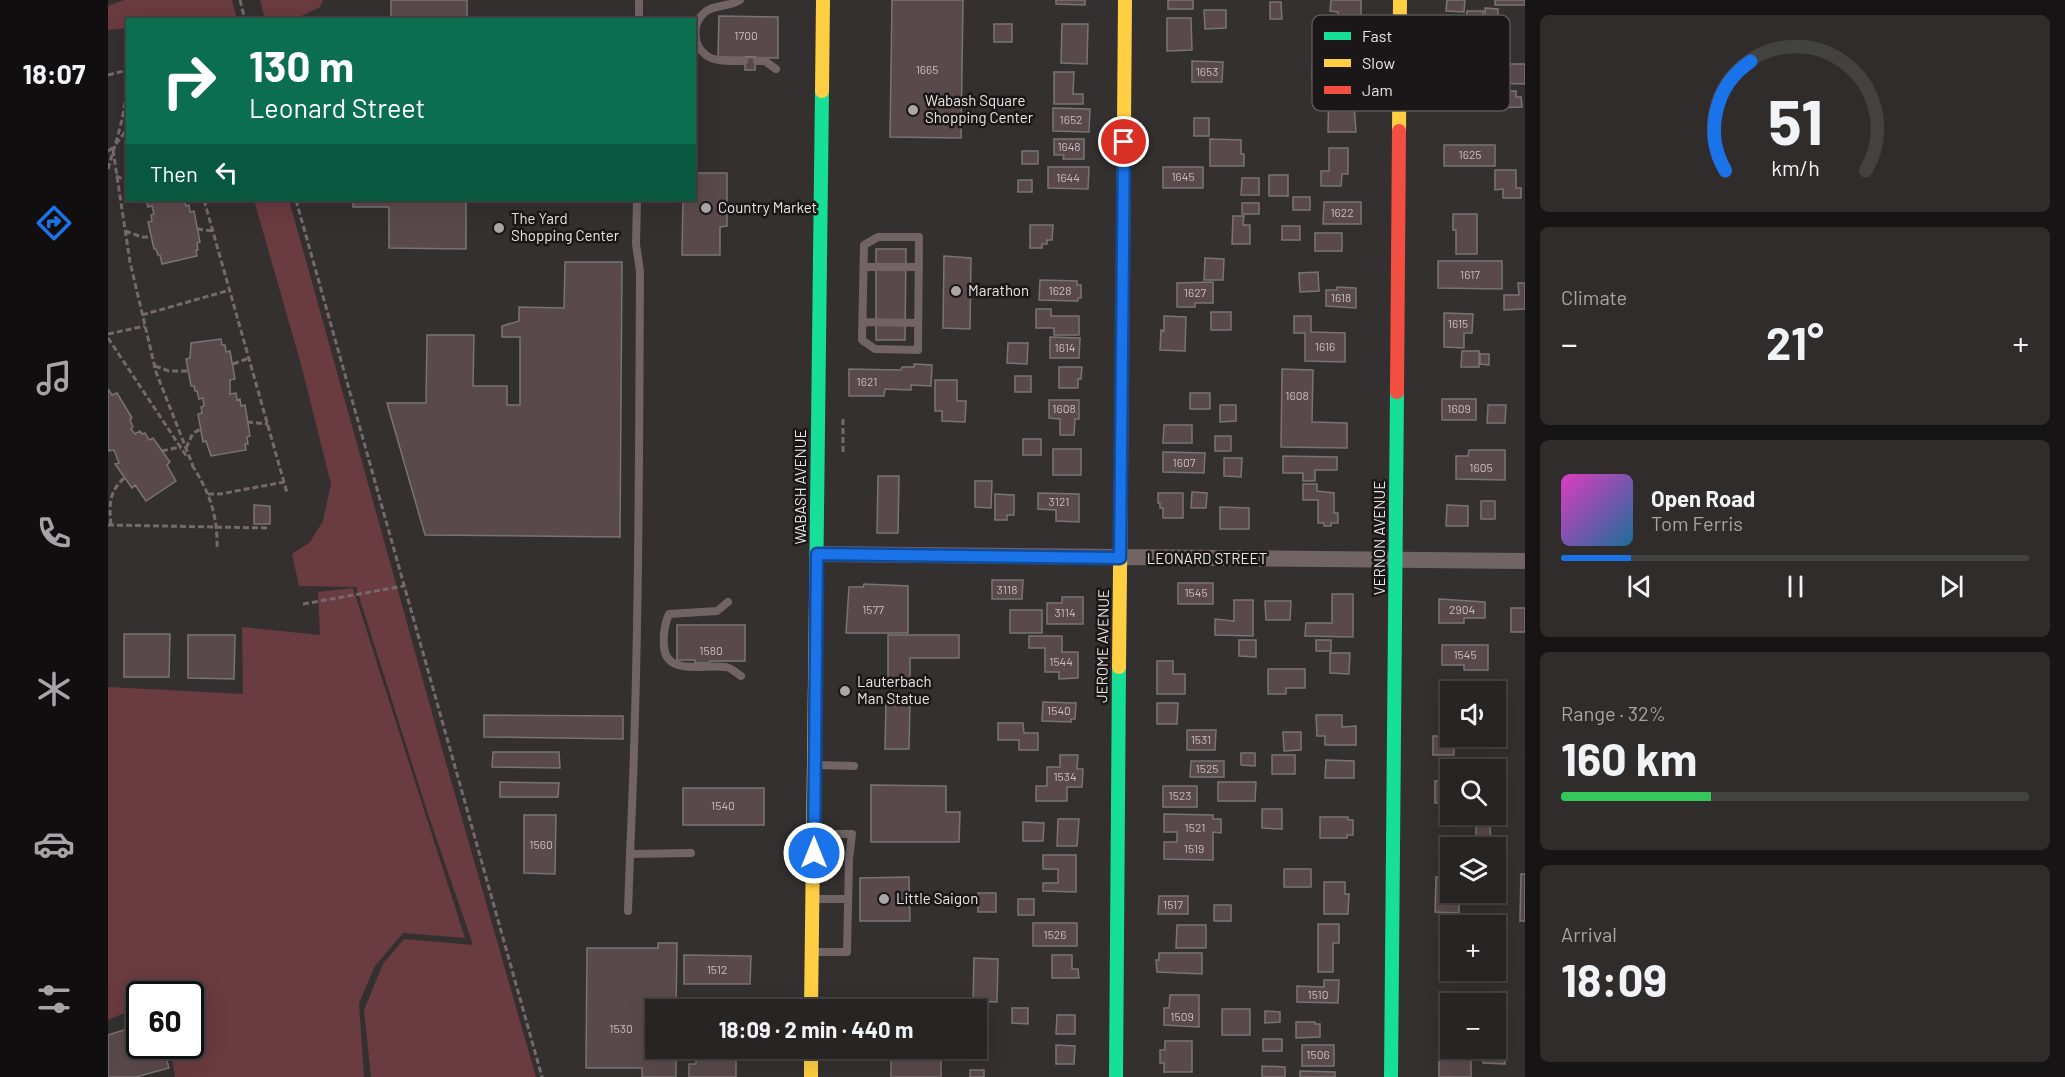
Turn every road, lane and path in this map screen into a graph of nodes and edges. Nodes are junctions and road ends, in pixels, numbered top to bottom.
1 (240, 0) edge
2 (639, 0) edge
3 (740, 0) edge
4 (823, 0) edge
5 (1125, 0) edge
6 (1400, 0) edge
7 (1400, 15) edge
8 (244, 18) edge
9 (639, 18) edge
10 (696, 24) edge
11 (696, 38) edge
12 (744, 61) dead end
13 (757, 61) dead end
14 (776, 69) dead end
15 (126, 70) edge
16 (108, 75) edge
17 (126, 97) edge
18 (1399, 111) edge
19 (126, 132) edge
20 (114, 147) junction
21 (108, 151) edge
22 (108, 169) edge
23 (116, 176) junction
24 (126, 179) edge
25 (204, 201) edge
26 (296, 201) edge
27 (637, 201) edge
28 (197, 229) dead end
29 (125, 231) junction
30 (213, 231) junction
31 (150, 237) dead end
32 (864, 267) junction
33 (919, 267) junction
34 (230, 290) junction
35 (142, 315) junction
36 (863, 322) junction
37 (918, 323) junction
38 (145, 326) junction
39 (108, 334) edge
40 (108, 338) edge
41 (249, 358) junction
42 (232, 364) dead end
43 (154, 365) junction
44 (188, 371) dead end
45 (843, 417) dead end
46 (247, 422) dead end
47 (268, 424) junction
48 (201, 429) dead end
49 (183, 449) junction
50 (162, 451) dead end
51 (843, 452) dead end
52 (124, 478) dead end
53 (284, 482) junction
54 (287, 493) dead end
55 (208, 494) junction
56 (110, 525) edge
57 (218, 527) junction
58 (268, 528) dead end
59 (217, 550) dead end
60 (817, 554) junction
61 (1120, 558) junction
62 (1396, 560) junction
63 (1525, 561) edge
64 (404, 586) junction
65 (728, 602) dead end
66 (303, 604) dead end
67 (741, 676) dead end
68 (814, 765) junction
69 (854, 766) dead end
70 (814, 834) junction
71 (690, 853) dead end
72 (630, 854) junction
73 (813, 899) junction
74 (848, 899) junction
75 (628, 911) dead end
76 (812, 952) junction
77 (812, 999) edge
78 (811, 1059) edge
79 (542, 1077) edge
80 (811, 1077) edge
81 (1116, 1077) edge
82 (1391, 1077) edge

1 - 8 path
2 - 9 lane
3 - 10 lane
4 - 60 street, WABASH AVENUE
5 - 61 street, JEROME AVENUE
6 - 7 street, VERNON AVENUE
11 - 12 lane
13 - 14 lane
15 - 16 path
17 - 20 path
18 - 62 street, VERNON AVENUE
19 - 20 path
20 - 21 path
20 - 22 path
20 - 23 path
23 - 24 path
23 - 29 path
25 - 30 path
26 - 64 path
27 - 72 lane
28 - 30 path
29 - 31 path
29 - 35 path
30 - 34 path
32 - 33 lane
32 - 33 lane
32 - 36 lane
33 - 37 lane
34 - 35 path
34 - 41 path
35 - 38 path
36 - 37 lane
36 - 37 lane
38 - 39 path
38 - 43 path
40 - 49 path
41 - 42 path
41 - 47 path
43 - 44 path
43 - 49 path
45 - 51 path
46 - 47 path
47 - 53 path
48 - 49 path
49 - 50 path
49 - 55 path
52 - 56 path
53 - 54 path
53 - 55 path
55 - 57 path
56 - 57 path
57 - 58 path
57 - 59 path
60 - 61 street, LEONARD STREET
60 - 68 street, WABASH AVENUE
61 - 62 street, LEONARD STREET
61 - 81 street, JEROME AVENUE
62 - 63 street, LEONARD STREET
62 - 82 street, VERNON AVENUE
64 - 66 path
64 - 79 path
65 - 67 lane
68 - 69 lane
68 - 70 street, WABASH AVENUE
70 - 73 street, WABASH AVENUE
70 - 74 lane
71 - 72 lane
72 - 75 lane
73 - 74 lane
73 - 76 street, WABASH AVENUE
74 - 76 lane
76 - 77 street, WABASH AVENUE
78 - 80 street

